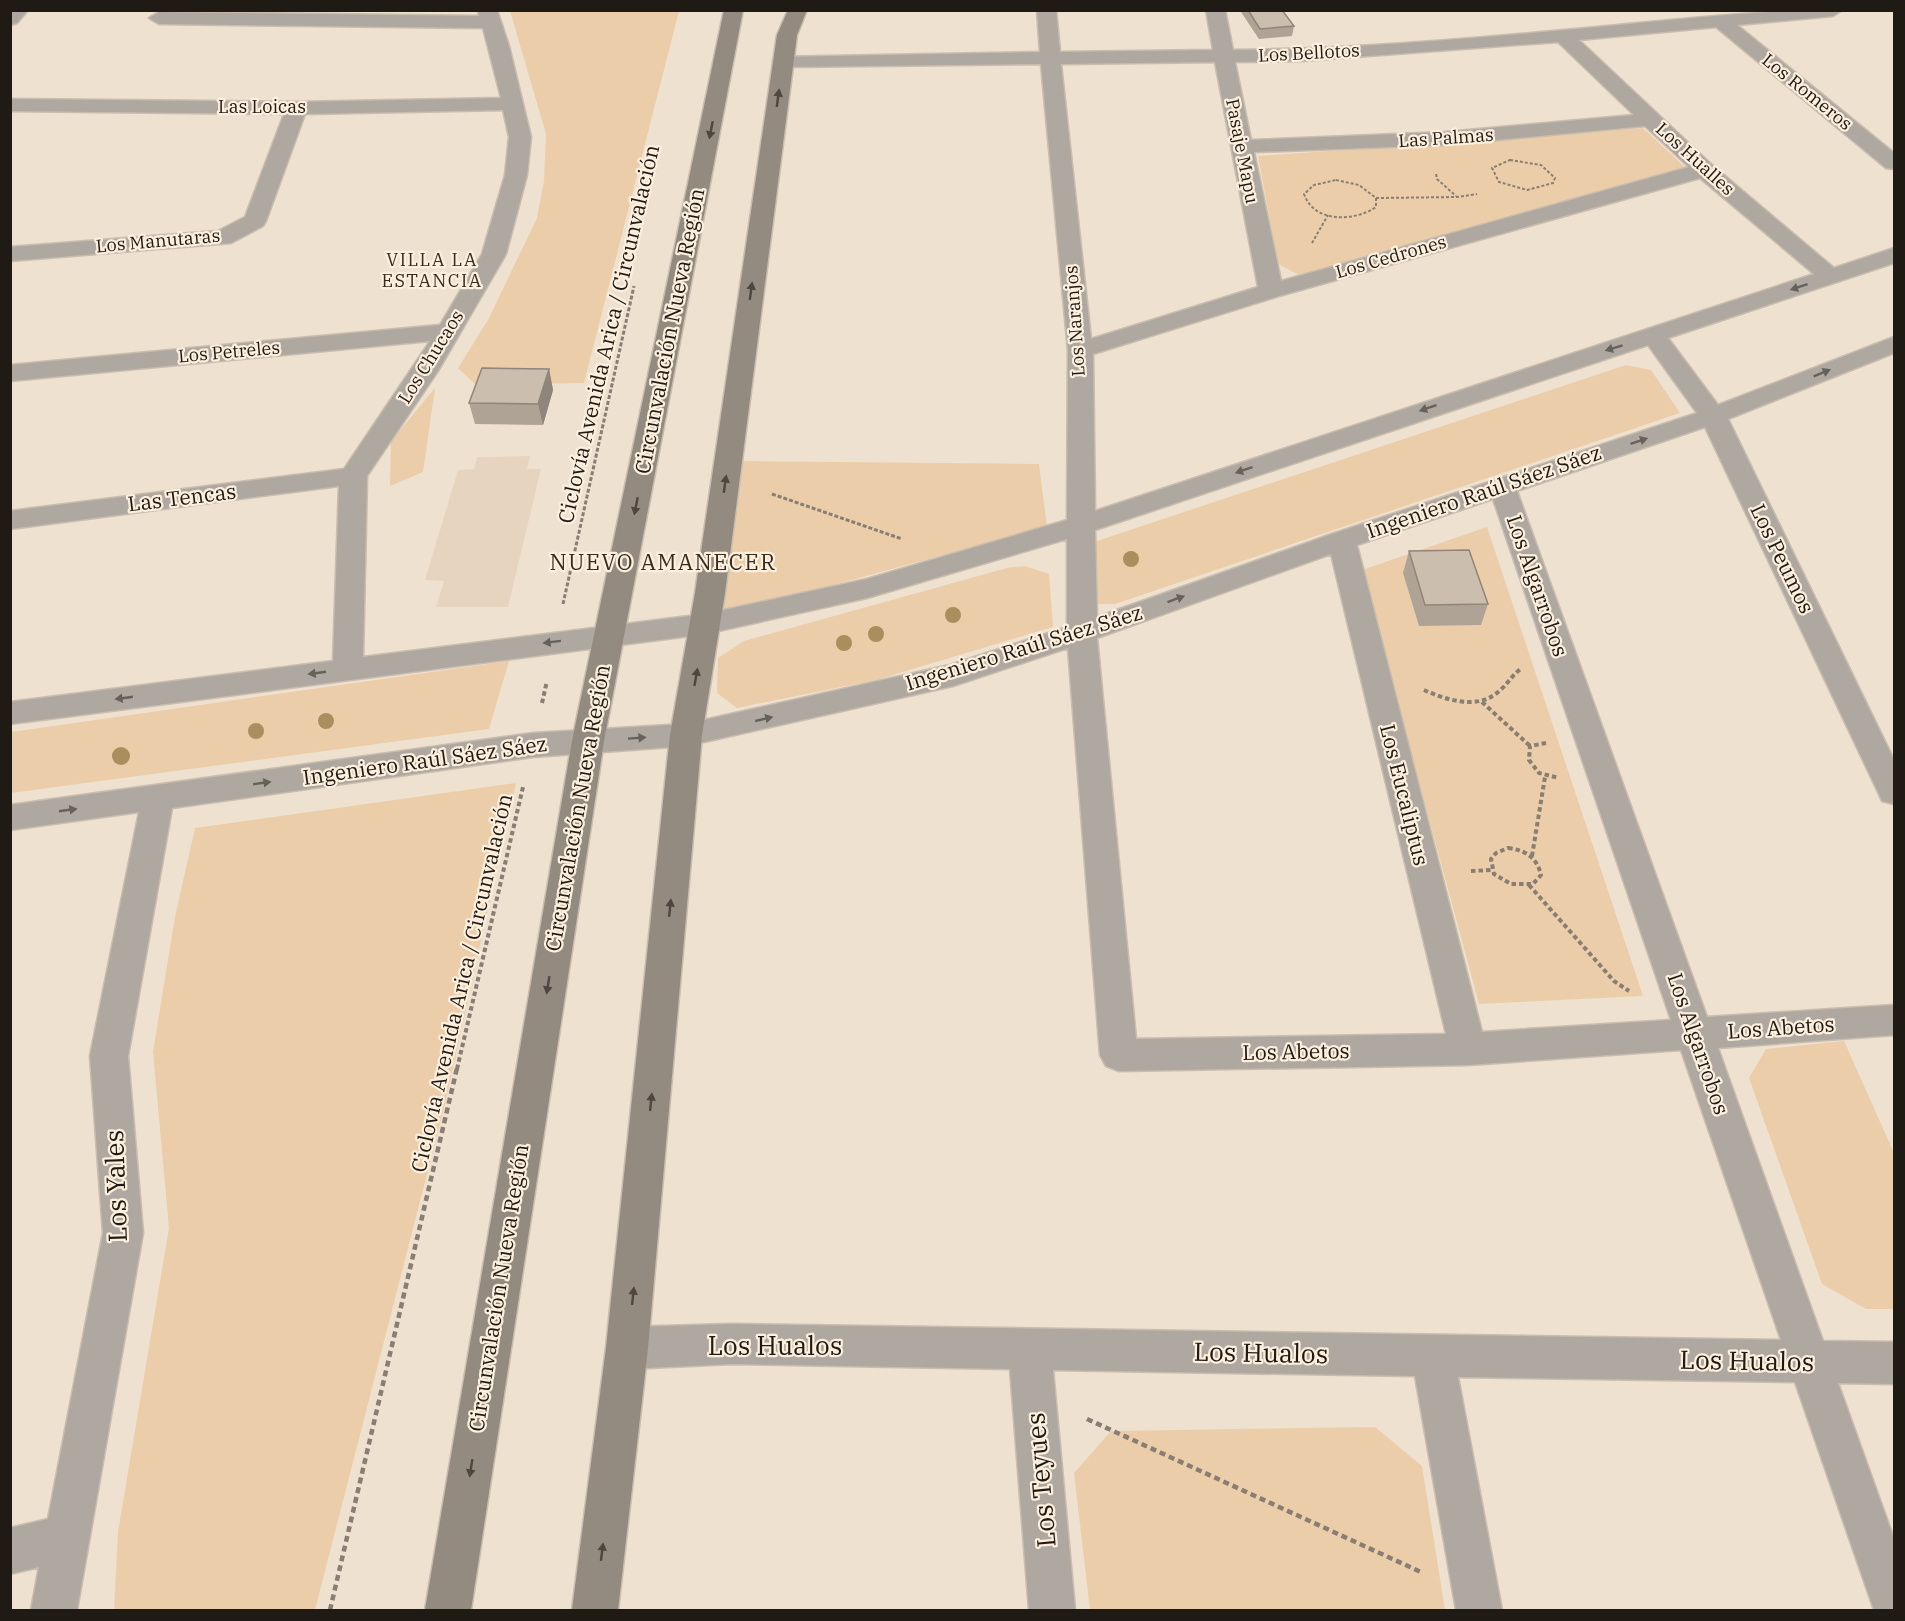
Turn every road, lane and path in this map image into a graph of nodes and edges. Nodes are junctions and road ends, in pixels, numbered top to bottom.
1 (19, 10) edge
2 (734, 10) edge
3 (798, 10) edge
4 (1046, 10) edge
5 (1215, 10) edge
6 (1833, 10) edge
7 (488, 16) edge
8 (159, 18) dead end
9 (11, 19) edge
10 (1720, 21) junction
11 (1563, 36) junction
12 (1224, 56) junction
13 (1050, 59) junction
14 (783, 61) junction
15 (513, 104) junction
16 (10, 105) edge
17 (297, 108) junction
18 (1651, 119) junction
19 (1240, 146) junction
20 (1894, 163) edge
21 (1704, 170) junction
22 (1507, 186) junction
23 (1497, 189) dead end
24 (1478, 194) dead end
25 (1376, 198) junction
26 (10, 254) edge
27 (1894, 255) edge
28 (1831, 277) junction
29 (635, 282) dead end
30 (1271, 291) junction
31 (447, 332) junction
32 (1654, 336) junction
33 (1894, 344) edge
34 (1080, 350) junction
35 (10, 373) edge
36 (1713, 416) junction
37 (353, 476) junction
38 (1502, 486) junction
39 (772, 494) dead end
40 (10, 520) edge
41 (1082, 525) junction
42 (904, 540) dead end
43 (1342, 540) junction
44 (705, 624) junction
45 (1082, 633) junction
46 (610, 634) junction
47 (555, 641) junction
48 (1558, 645) junction
49 (1370, 657) junction
50 (348, 669) junction
51 (1482, 701) junction
52 (10, 713) edge
53 (686, 735) junction
54 (588, 741) junction
55 (533, 746) junction
56 (1530, 746) dead end
57 (1545, 777) dead end
58 (1894, 792) edge
59 (158, 797) junction
60 (10, 818) edge
61 (1532, 856) junction
62 (1530, 885) junction
63 (1632, 993) dead end
64 (1894, 1020) edge
65 (1695, 1034) junction
66 (1468, 1049) junction
67 (627, 1348) junction
68 (1433, 1355) junction
69 (1810, 1362) junction
70 (1894, 1363) edge
71 (1031, 1370) junction
72 (66, 1538) junction
73 (10, 1551) edge
74 (1894, 1603) edge
75 (1478, 1604) edge
76 (54, 1611) edge
77 (330, 1611) edge
78 (448, 1611) edge
79 (595, 1611) edge
80 (1052, 1611) edge

1 - 9 street
2 -> 46 main road, Circunvalación Nueva Región
3 - 14 main road
4 - 13 street, Los Naranjos
5 - 12 street, Pasaje Mapu
6 - 10 street, Los Bellotos
7 - 8 street
7 - 15 street, Los Chucaos
10 - 11 street, Los Bellotos
10 - 20 street, Los Romeros
11 - 12 street, Los Bellotos
11 - 18 street, Los Hualles
12 - 13 street, Los Bellotos
12 - 19 street, Pasaje Mapu
13 - 14 street, Los Bellotos
13 - 34 street, Los Naranjos
44 -> 14 main road
15 - 17 street, Las Loicas
15 - 31 street, Los Chucaos
16 - 17 street, Las Loicas
17 - 26 street, Los Manutaras
18 - 19 street, Las Palmas
18 - 21 street, Los Hualles
19 - 30 street, Pasaje Mapu
21 - 28 street, Los Hualles
21 - 30 street, Los Cedrones
22 - 22 path
22 - 23 path
24 - 25 path
25 - 25 path
27 - 28 street
28 -> 32 street
29 - 47 path, Ciclovía Avenida Arica / Circunvalación
30 - 34 street, Los Cedrones
31 - 35 street, Los Petreles
31 - 37 street, Los Chucaos
32 - 36 street, Los Peumos
32 -> 41 street
36 -> 33 street, Ingeniero Raúl Sáez Sáez
34 - 41 street, Los Naranjos
38 -> 36 street, Ingeniero Raúl Sáez Sáez
36 - 58 street, Los Peumos
37 - 40 street, Las Tencas
37 - 50 street
38 - 43 street, Ingeniero Raúl Sáez Sáez
38 - 48 street, Los Algarrobos
39 - 42 path
41 - 44 street
41 - 45 street, Los Naranjos
45 -> 43 street, Ingeniero Raúl Sáez Sáez
43 - 49 street, Los Eucaliptus
44 - 46 street
53 -> 44 main road
53 -> 45 street, Ingeniero Raúl Sáez Sáez
45 - 66 street, Los Abetos
46 - 47 street
46 - 54 main road, Circunvalación Nueva Región
47 -> 50 street
47 - 55 path, Ciclovía Avenida Arica / Circunvalación
48 - 51 path
48 - 65 street, Los Algarrobos
49 - 51 path
49 - 66 street, Los Eucaliptus
50 -> 52 street
51 - 56 path
54 -> 53 street, Ingeniero Raúl Sáez Sáez
67 -> 53 main road
54 - 55 street, Ingeniero Raúl Sáez Sáez
54 -> 78 main road, Circunvalación Nueva Región
59 -> 55 street, Ingeniero Raúl Sáez Sáez
55 - 77 path, Ciclovía Avenida Arica / Circunvalación
57 - 61 path
60 -> 59 street, Ingeniero Raúl Sáez Sáez
59 - 72 street, Los Yales
61 - 62 path
61 - 62 path
62 - 63 path
64 - 65 street, Los Abetos
65 - 66 street, Los Abetos
65 - 69 street, Los Algarrobos
67 - 71 street, Los Hualos
79 -> 67 main road
68 - 69 street, Los Hualos
68 - 71 street, Los Hualos
68 - 75 street
69 - 70 street, Los Hualos
69 - 74 street, Los Algarrobos
71 - 75 path
71 - 80 street, Los Teyues
72 - 73 street
72 - 76 street, Los Yales

